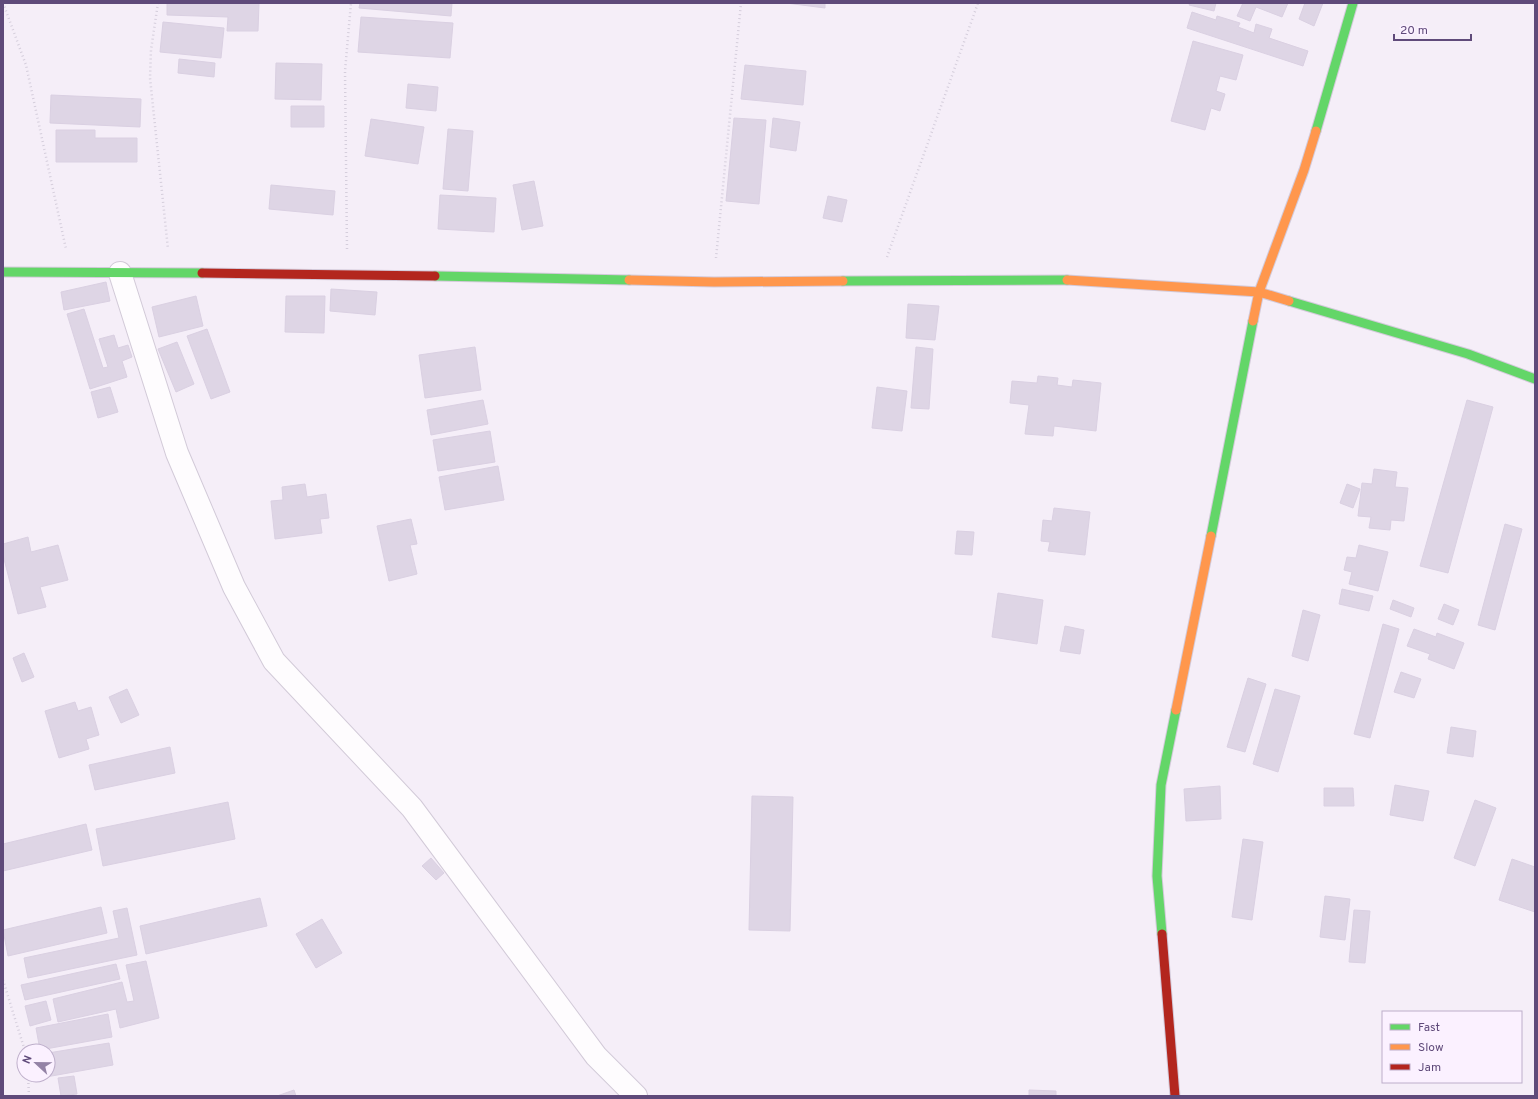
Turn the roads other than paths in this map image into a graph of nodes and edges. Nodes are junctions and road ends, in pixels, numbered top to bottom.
1 (1353, 3) edge
2 (3, 272) edge
3 (120, 273) junction
4 (1259, 292) junction
5 (1535, 379) edge
6 (636, 1096) edge
7 (1175, 1096) edge

1 - 4 street
2 - 3 street
3 - 4 street
3 - 6 street
4 - 5 street
4 - 7 street

